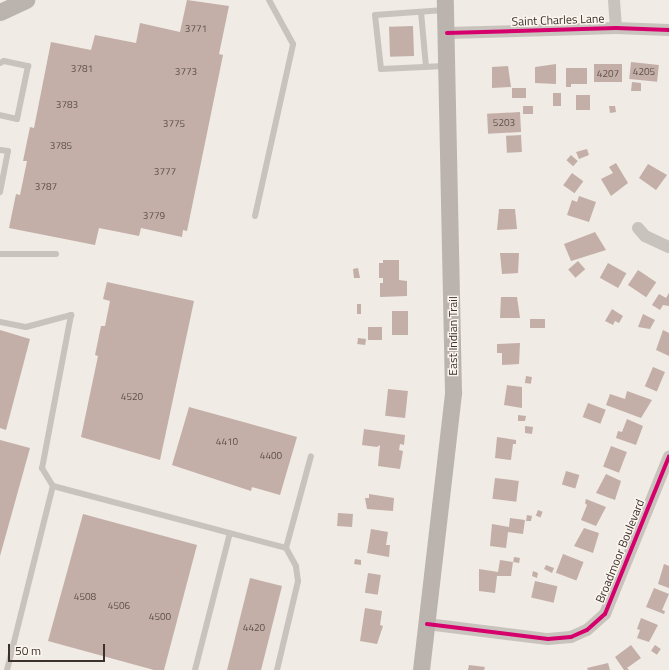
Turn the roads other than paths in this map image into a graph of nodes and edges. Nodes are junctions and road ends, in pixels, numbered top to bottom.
1 (26, 0) edge
2 (269, 0) edge
3 (614, 0) edge
4 (445, 5) edge
5 (0, 12) edge
6 (421, 12) junction
7 (616, 28) junction
8 (669, 30) edge
9 (447, 33) junction
10 (0, 63) edge
11 (447, 66) junction
12 (426, 67) junction
13 (0, 115) edge
14 (0, 150) edge
15 (0, 192) edge
16 (255, 216) dead end
17 (638, 228) dead end
18 (669, 247) edge
19 (0, 254) edge
20 (56, 254) dead end
21 (0, 322) edge
22 (311, 456) dead end
23 (669, 456) edge
24 (53, 486) junction
25 (230, 534) junction
26 (286, 548) junction
27 (427, 624) junction
28 (7, 670) edge
29 (195, 670) edge
30 (277, 670) edge
31 (421, 670) edge

1 - 5 main road
2 - 16 lane
3 - 7 street
4 - 6 lane
4 - 9 main road, East Indian Trail
6 - 12 lane
6 - 12 lane
7 - 8 street, Saint Charles Lane
7 - 9 street, Saint Charles Lane
9 - 11 main road, East Indian Trail
10 - 13 lane
11 - 12 lane
11 - 27 main road, East Indian Trail
14 - 15 lane
17 - 18 street
19 - 20 lane
21 - 24 lane
22 - 26 lane
23 - 27 street, Broadmoor Boulevard
24 - 25 lane
24 - 28 lane
25 - 26 lane
25 - 29 lane
26 - 30 lane
27 - 31 main road, East Indian Trail

